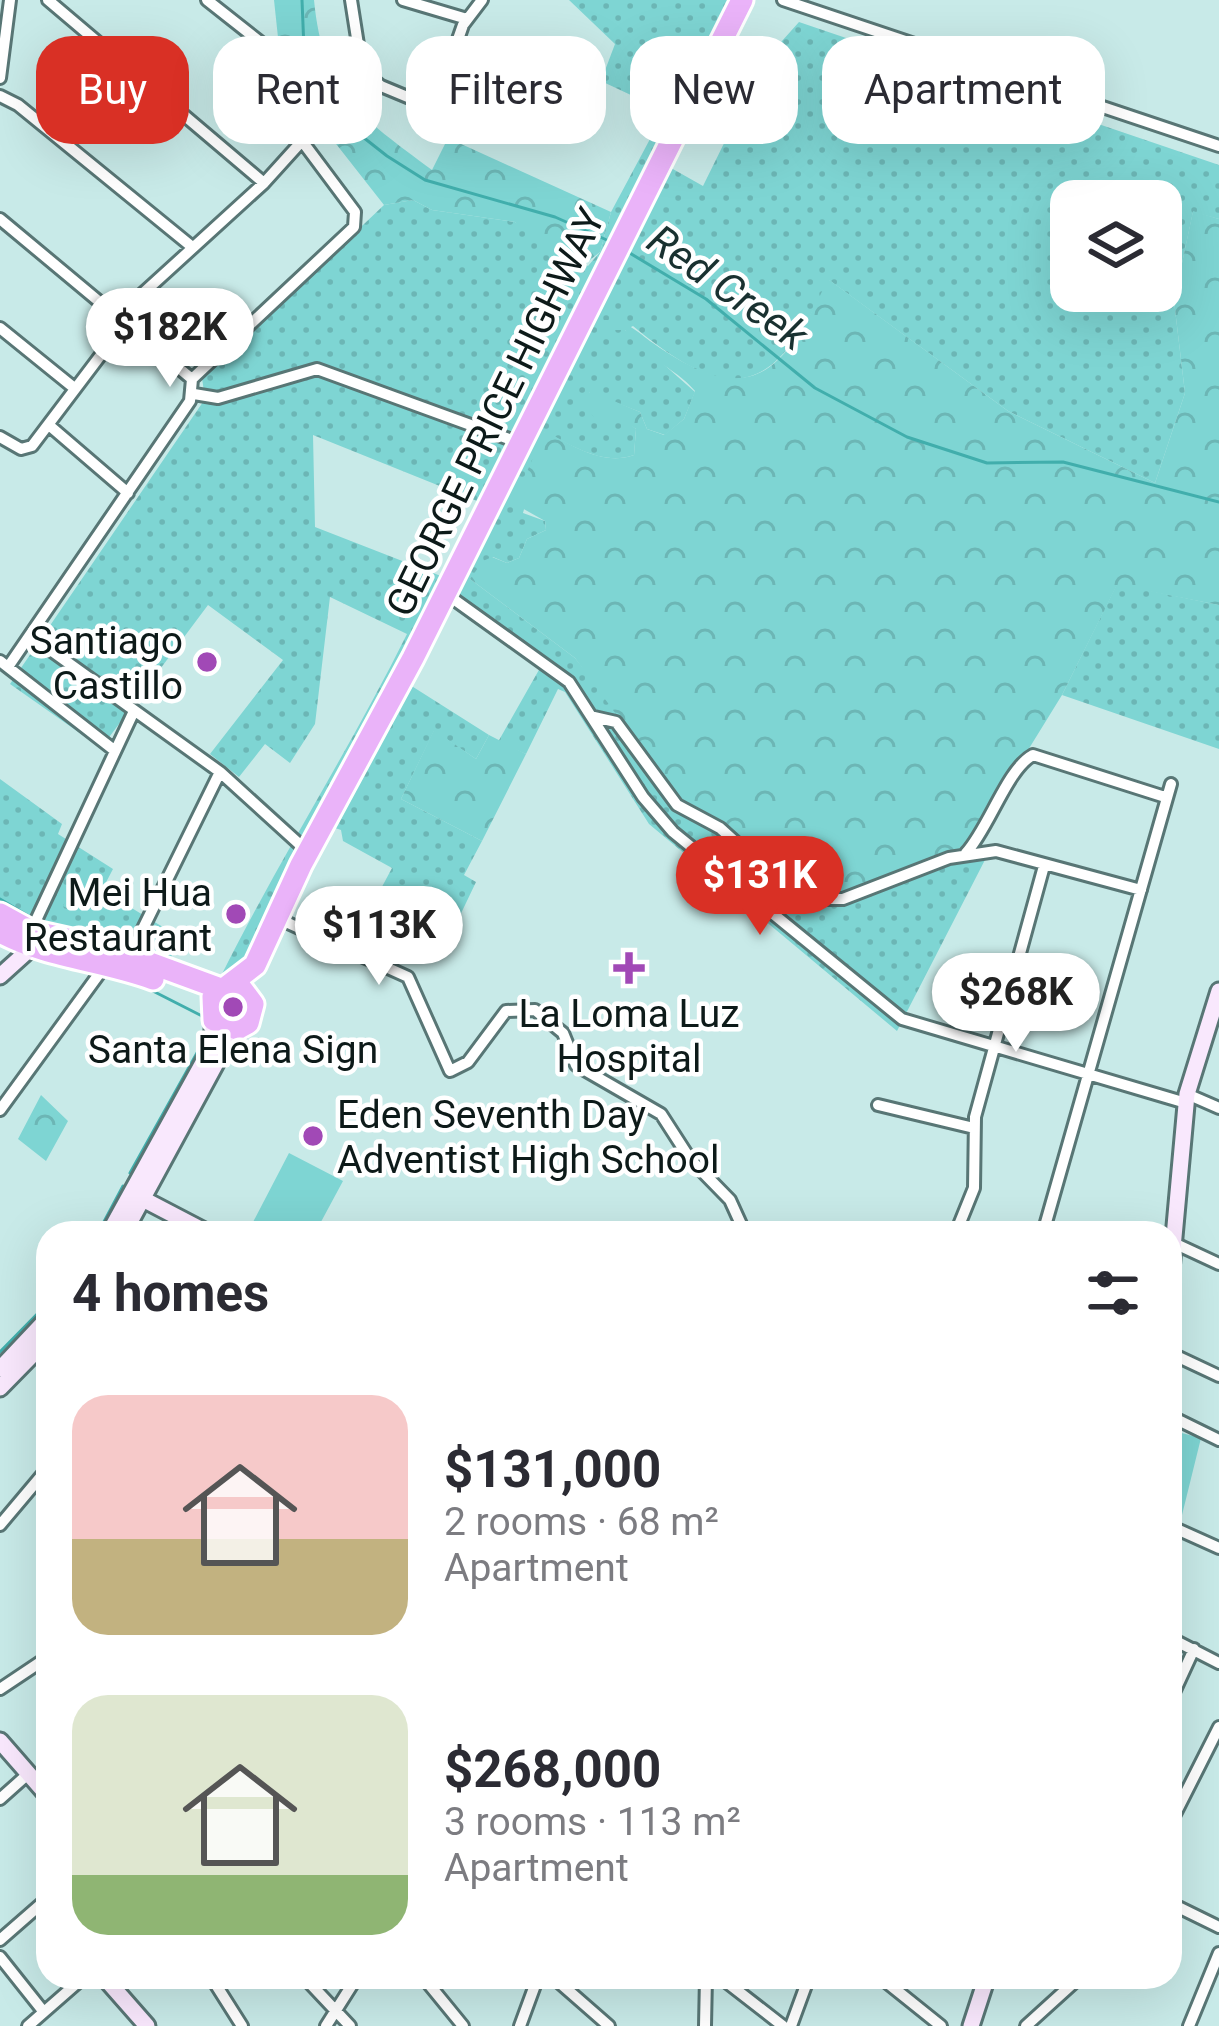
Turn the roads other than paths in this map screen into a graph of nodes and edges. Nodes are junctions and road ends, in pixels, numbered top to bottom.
1 (10, 0) edge
2 (48, 0) edge
3 (207, 0) edge
4 (351, 0) edge
5 (403, 0) edge
6 (482, 0) edge
7 (742, 0) edge
8 (783, 0) edge
9 (467, 19) junction
10 (253, 36) edge
11 (3, 43) edge
12 (0, 78) edge
13 (0, 96) edge
14 (299, 144) edge
15 (304, 144) edge
16 (1219, 146) edge
17 (264, 183) junction
18 (0, 219) edge
19 (190, 246) junction
20 (122, 319) junction
21 (0, 328) edge
22 (192, 379) junction
23 (74, 387) junction
24 (194, 394) junction
25 (50, 426) junction
26 (0, 437) edge
27 (520, 443) junction
28 (128, 493) junction
29 (445, 593) junction
30 (31, 636) junction
31 (4, 664) edge
32 (134, 711) junction
33 (594, 717) junction
34 (114, 750) junction
35 (220, 772) junction
36 (1171, 784) dead end
37 (1165, 797) junction
38 (989, 824) junction
39 (996, 851) junction
40 (966, 853) junction
41 (310, 855) junction
42 (1043, 866) junction
43 (1141, 890) junction
44 (0, 914) edge
45 (288, 923) junction
46 (0, 932) edge
47 (31, 940) junction
48 (130, 955) junction
49 (107, 963) junction
50 (0, 976) edge
51 (224, 988) junction
52 (1219, 991) edge
53 (254, 1004) junction
54 (1215, 1013) edge
55 (213, 1017) junction
56 (243, 1027) junction
57 (993, 1048) junction
58 (1090, 1076) junction
59 (1187, 1098) junction
60 (878, 1105) dead end
61 (1219, 1108) edge
62 (0, 1110) edge
63 (974, 1128) junction
64 (137, 1196) junction
65 (118, 1221) edge
66 (128, 1221) edge
67 (185, 1221) edge
68 (740, 1221) edge
69 (961, 1221) edge
70 (1047, 1221) edge
71 (1178, 1221) edge
72 (1182, 1247) edge
73 (1219, 1264) edge
74 (36, 1337) edge
75 (36, 1341) edge
76 (1182, 1359) edge
77 (0, 1369) edge
78 (1219, 1376) edge
79 (0, 1388) edge
80 (1182, 1422) edge
81 (1219, 1440) edge
82 (36, 1482) edge
83 (0, 1525) edge
84 (1182, 1531) edge
85 (1219, 1548) edge
86 (1182, 1644) edge
87 (1194, 1649) junction
88 (1219, 1663) edge
89 (36, 1665) edge
90 (1182, 1675) edge
91 (0, 1689) edge
92 (1219, 1727) edge
93 (0, 1741) edge
94 (36, 1774) edge
95 (1182, 1791) edge
96 (0, 1799) edge
97 (36, 1908) edge
98 (1182, 1909) edge
99 (1219, 1927) edge
100 (0, 1940) edge
101 (1219, 1953) edge
102 (0, 1957) edge
103 (70, 1989) edge
104 (115, 1989) edge
105 (223, 1989) edge
106 (315, 1989) edge
107 (349, 1989) edge
108 (433, 1989) edge
109 (534, 1989) edge
110 (567, 1989) edge
111 (706, 1989) edge
112 (736, 1989) edge
113 (803, 1989) edge
114 (895, 1989) edge
115 (983, 1989) edge
116 (1067, 1989) edge
117 (43, 2011) junction
118 (335, 2011) junction
119 (28, 2026) edge
120 (147, 2026) edge
121 (242, 2026) edge
122 (326, 2026) edge
123 (350, 2026) edge
124 (463, 2026) edge
125 (520, 2026) edge
126 (608, 2026) edge
127 (706, 2026) edge
128 (787, 2026) edge
129 (941, 2026) edge
130 (971, 2026) edge
131 (1026, 2026) edge
132 (1189, 2026) edge

1 - 11 street
2 - 17 street
3 - 10 street
4 - 9 street
5 - 9 street
6 - 9 street
7 - 27 highway, GEORGE PRICE HIGHWAY
8 - 16 street
11 - 12 street
13 - 19 street
14 - 17 street
15 - 22 street
17 - 19 street
18 - 20 street
19 - 20 street
20 - 22 street
20 - 23 street
21 - 23 street
22 - 24 street
23 - 25 street
24 - 27 street
24 - 28 street
25 - 26 street
25 - 28 street
27 - 29 highway, GEORGE PRICE HIGHWAY
28 - 30 street
29 - 33 street
29 - 41 highway, GEORGE PRICE HIGHWAY
30 - 31 street
30 - 32 street
31 - 34 street
32 - 34 street
32 - 35 street
33 - 40 street
33 - 57 street
34 - 47 street
35 - 41 street
35 - 48 street
36 - 37 street
37 - 38 street
37 - 43 street
38 - 39 street
38 - 40 street
39 - 40 street
39 - 42 street
41 - 45 highway, GEORGE PRICE HIGHWAY
41 - 51 highway, GEORGE PRICE HIGHWAY
42 - 43 street
42 - 57 street
43 - 58 street
44 - 47 highway
45 - 53 highway, GEORGE PRICE HIGHWAY
45 - 68 street
46 - 47 highway
47 - 48 highway
47 - 49 highway
47 - 50 main road
48 - 51 highway
49 - 55 highway
49 - 62 street
51 - 53 highway
51 - 55 highway
52 - 54 main road
53 - 56 highway
54 - 59 main road
55 - 56 highway
55 - 64 main road
56 - 64 main road
57 - 58 street
57 - 63 street
58 - 59 street
58 - 70 street
59 - 61 street
59 - 71 main road
60 - 63 street
63 - 69 street
64 - 65 main road
64 - 66 main road
64 - 67 main road
72 - 73 street
74 - 77 main road
75 - 79 main road
76 - 78 street
80 - 81 street
82 - 83 street
84 - 85 street
86 - 87 street
87 - 88 street
87 - 90 street
89 - 91 street
92 - 95 street
93 - 94 main road
94 - 96 street
97 - 100 street
98 - 99 street
101 - 132 street
102 - 117 street
103 - 117 street
104 - 120 main road
105 - 121 street
106 - 118 street
107 - 118 street
108 - 124 street
109 - 125 street
110 - 126 street
111 - 127 street
112 - 128 street
113 - 128 street
114 - 129 street
115 - 130 main road
116 - 131 street
117 - 119 street
118 - 122 street
118 - 123 street

